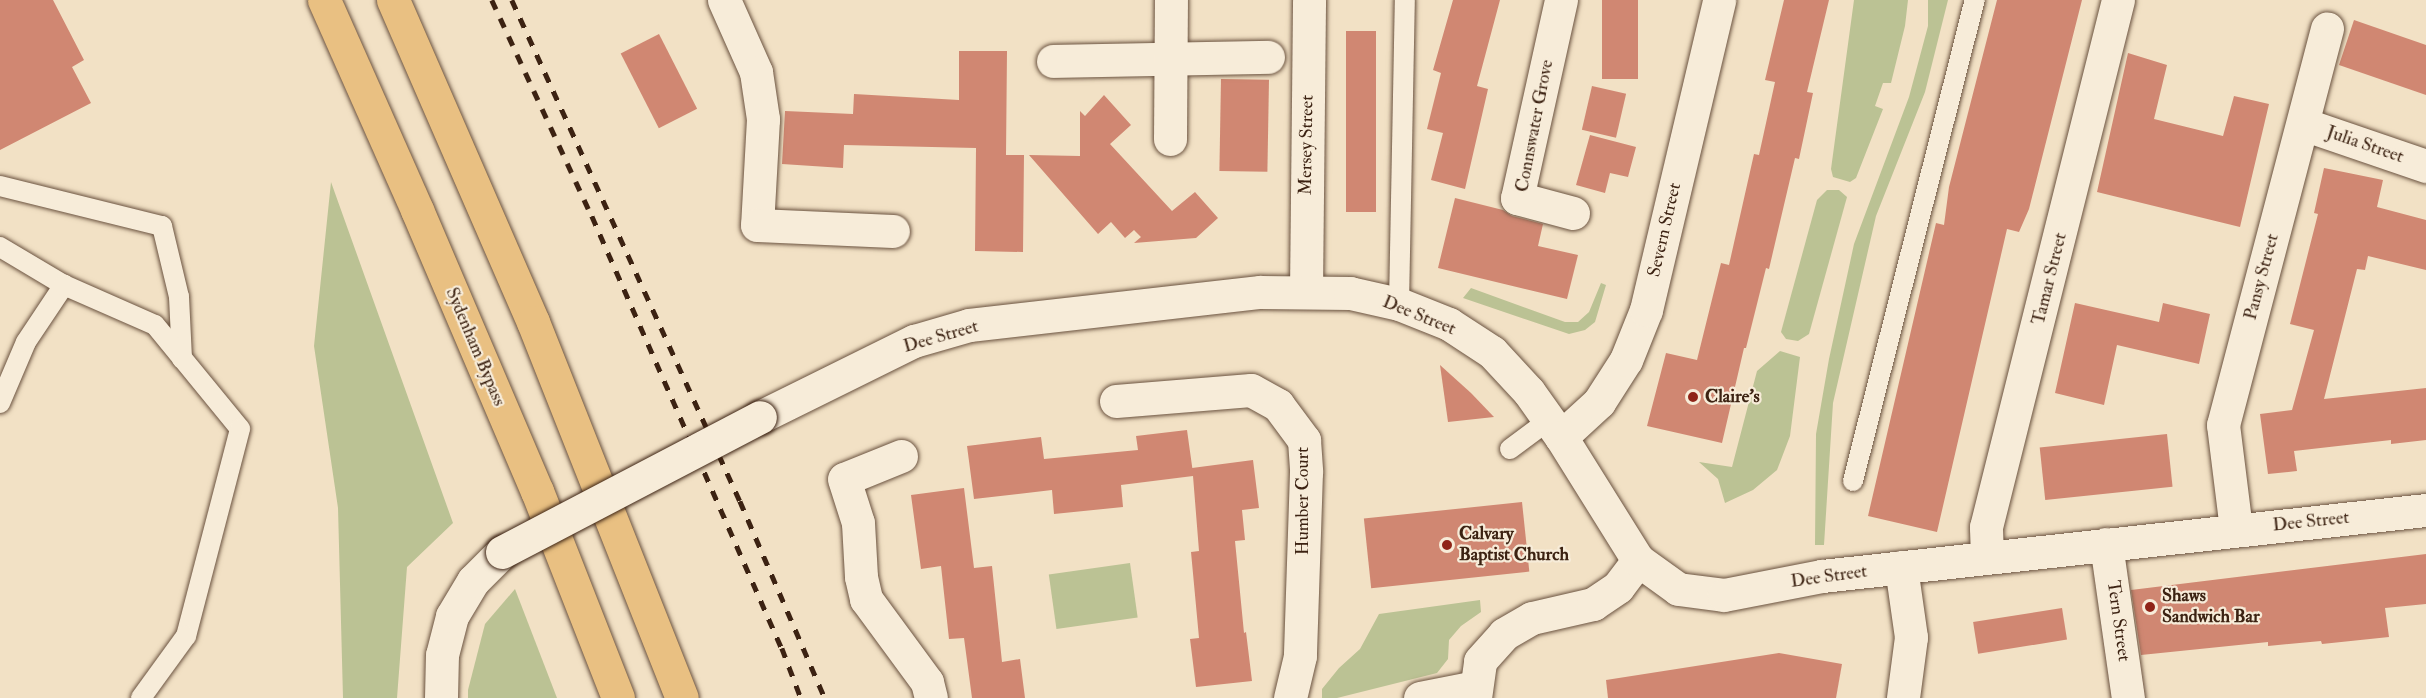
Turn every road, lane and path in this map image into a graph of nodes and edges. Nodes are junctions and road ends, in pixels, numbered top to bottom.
1 (324, 0) edge
2 (393, 0) edge
3 (725, 0) edge
4 (1171, 0) edge
5 (1308, 0) edge
6 (1404, 0) edge
7 (1561, 0) edge
8 (1719, 0) edge
9 (1975, 0) edge
10 (2118, 0) edge
11 (2327, 28) dead end
12 (1268, 57) dead end
13 (1171, 59) junction
14 (1053, 61) dead end
15 (2303, 124) junction
16 (1170, 139) dead end
17 (2426, 166) edge
18 (0, 186) edge
19 (1573, 213) dead end
20 (892, 231) dead end
21 (0, 248) edge
22 (64, 285) junction
23 (1306, 291) junction
24 (1400, 304) junction
25 (182, 359) junction
26 (1116, 401) dead end
27 (0, 403) edge
28 (1555, 428) junction
29 (1510, 449) dead end
30 (901, 456) dead end
31 (1853, 481) dead end
32 (2426, 510) edge
33 (2236, 529) junction
34 (2106, 544) junction
35 (1987, 557) junction
36 (1638, 560) junction
37 (1901, 567) junction
38 (1475, 692) edge
39 (141, 698) edge
40 (441, 698) edge
41 (618, 698) edge
42 (682, 698) edge
43 (931, 698) edge
44 (1290, 698) edge
45 (1420, 698) edge
46 (1903, 698) edge
47 (2128, 698) edge

1 - 41 highway, Sydenham Bypass
2 - 42 highway
3 - 20 street
4 - 13 street
5 - 23 street, Mersey Street
6 - 24 lane
7 - 19 street, Connswater Grove
8 - 28 street, Severn Street
9 - 31 lane
10 - 35 street, Tamar Street
11 - 15 street, Pansy Street
12 - 13 street
13 - 14 street
13 - 16 street
15 - 17 street, Julia Street
15 - 33 street, Pansy Street
18 - 25 lane
21 - 22 lane
22 - 25 lane
22 - 27 lane
23 - 24 street, Dee Street
23 - 40 street, Dee Street, bridge
24 - 28 street, Dee Street
25 - 39 lane
26 - 44 street, Humber Court
28 - 29 lane
28 - 36 street, Dee Street
30 - 43 street
32 - 33 street, Dee Street
33 - 34 street, Dee Street
34 - 35 street, Dee Street
34 - 47 street, Tern Street
35 - 37 street, Dee Street
36 - 37 street, Dee Street
36 - 38 street
37 - 46 street
38 - 45 street

